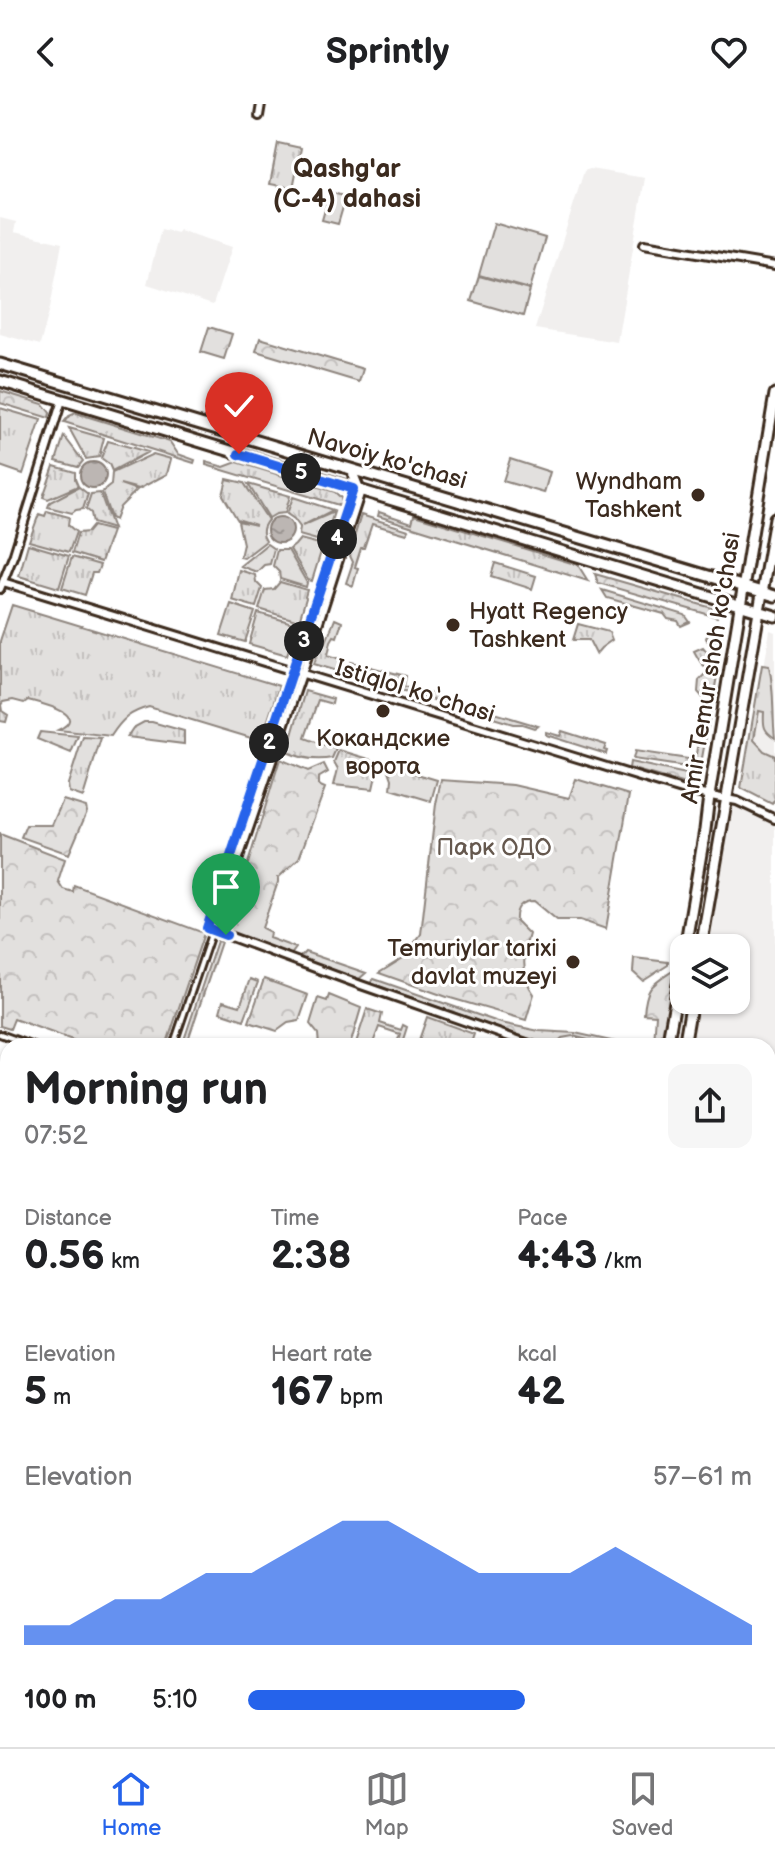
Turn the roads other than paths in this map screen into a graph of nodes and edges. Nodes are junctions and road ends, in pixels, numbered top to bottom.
1 (261, 104) edge
2 (259, 116) dead end
3 (644, 244) dead end
4 (775, 266) edge
5 (0, 364) edge
6 (0, 381) edge
7 (775, 394) edge
8 (62, 400) junction
9 (764, 462) junction
10 (775, 464) edge
11 (352, 469) junction
12 (357, 490) junction
13 (775, 518) edge
14 (2, 585) edge
15 (744, 587) junction
16 (763, 593) junction
17 (775, 596) edge
18 (741, 606) junction
19 (760, 612) junction
20 (775, 616) edge
21 (293, 673) junction
22 (302, 675) junction
23 (709, 796) junction
24 (727, 800) junction
25 (775, 819) edge
26 (211, 930) junction
27 (687, 934) edge
28 (703, 934) edge
29 (673, 1014) edge
30 (690, 1014) edge
31 (176, 1038) edge
32 (512, 1038) edge
33 (668, 1038) edge
34 (685, 1038) edge

1 - 2 street
3 - 4 street
5 - 11 main road, Navoiy ko'chasi
6 - 8 main road, Navoiy ko'chasi
7 - 9 main road, Amir Temur shoh ko'chasi
8 - 12 main road, Navoiy ko'chasi
8 - 14 street
9 - 10 main road
9 - 15 main road, Amir Temur shoh ko'chasi
11 - 12 street
11 - 15 main road, Navoiy ko'chasi
12 - 18 main road, Navoiy ko'chasi
12 - 21 street
12 - 22 street
13 - 16 main road, Amir Temur shoh ko'chasi
14 - 21 street, Istiqlol ko‘chasi
15 - 16 main road, Navoiy ko'chasi
15 - 18 main road, Amir Temur shoh ko'chasi
16 - 17 main road, Navoiy ko'chasi
16 - 19 main road, Amir Temur shoh ko'chasi
18 - 19 main road, Navoiy ko'chasi
18 - 23 main road, Amir Temur shoh ko'chasi
19 - 20 main road, Navoiy ko'chasi
19 - 24 main road, Amir Temur shoh ko'chasi
21 - 22 street, Istiqlol ko‘chasi
21 - 26 street
22 - 23 street, Istiqlol ko‘chasi
22 - 26 street
23 - 24 street, Istiqlol ko‘chasi
23 - 27 main road, Amir Temur shoh ko'chasi
24 - 25 street, Istiqlol ko‘chasi
24 - 28 main road, Amir Temur shoh ko'chasi
26 - 31 street
26 - 32 street
29 - 33 main road, Amir Temur shoh ko'chasi
30 - 34 main road

